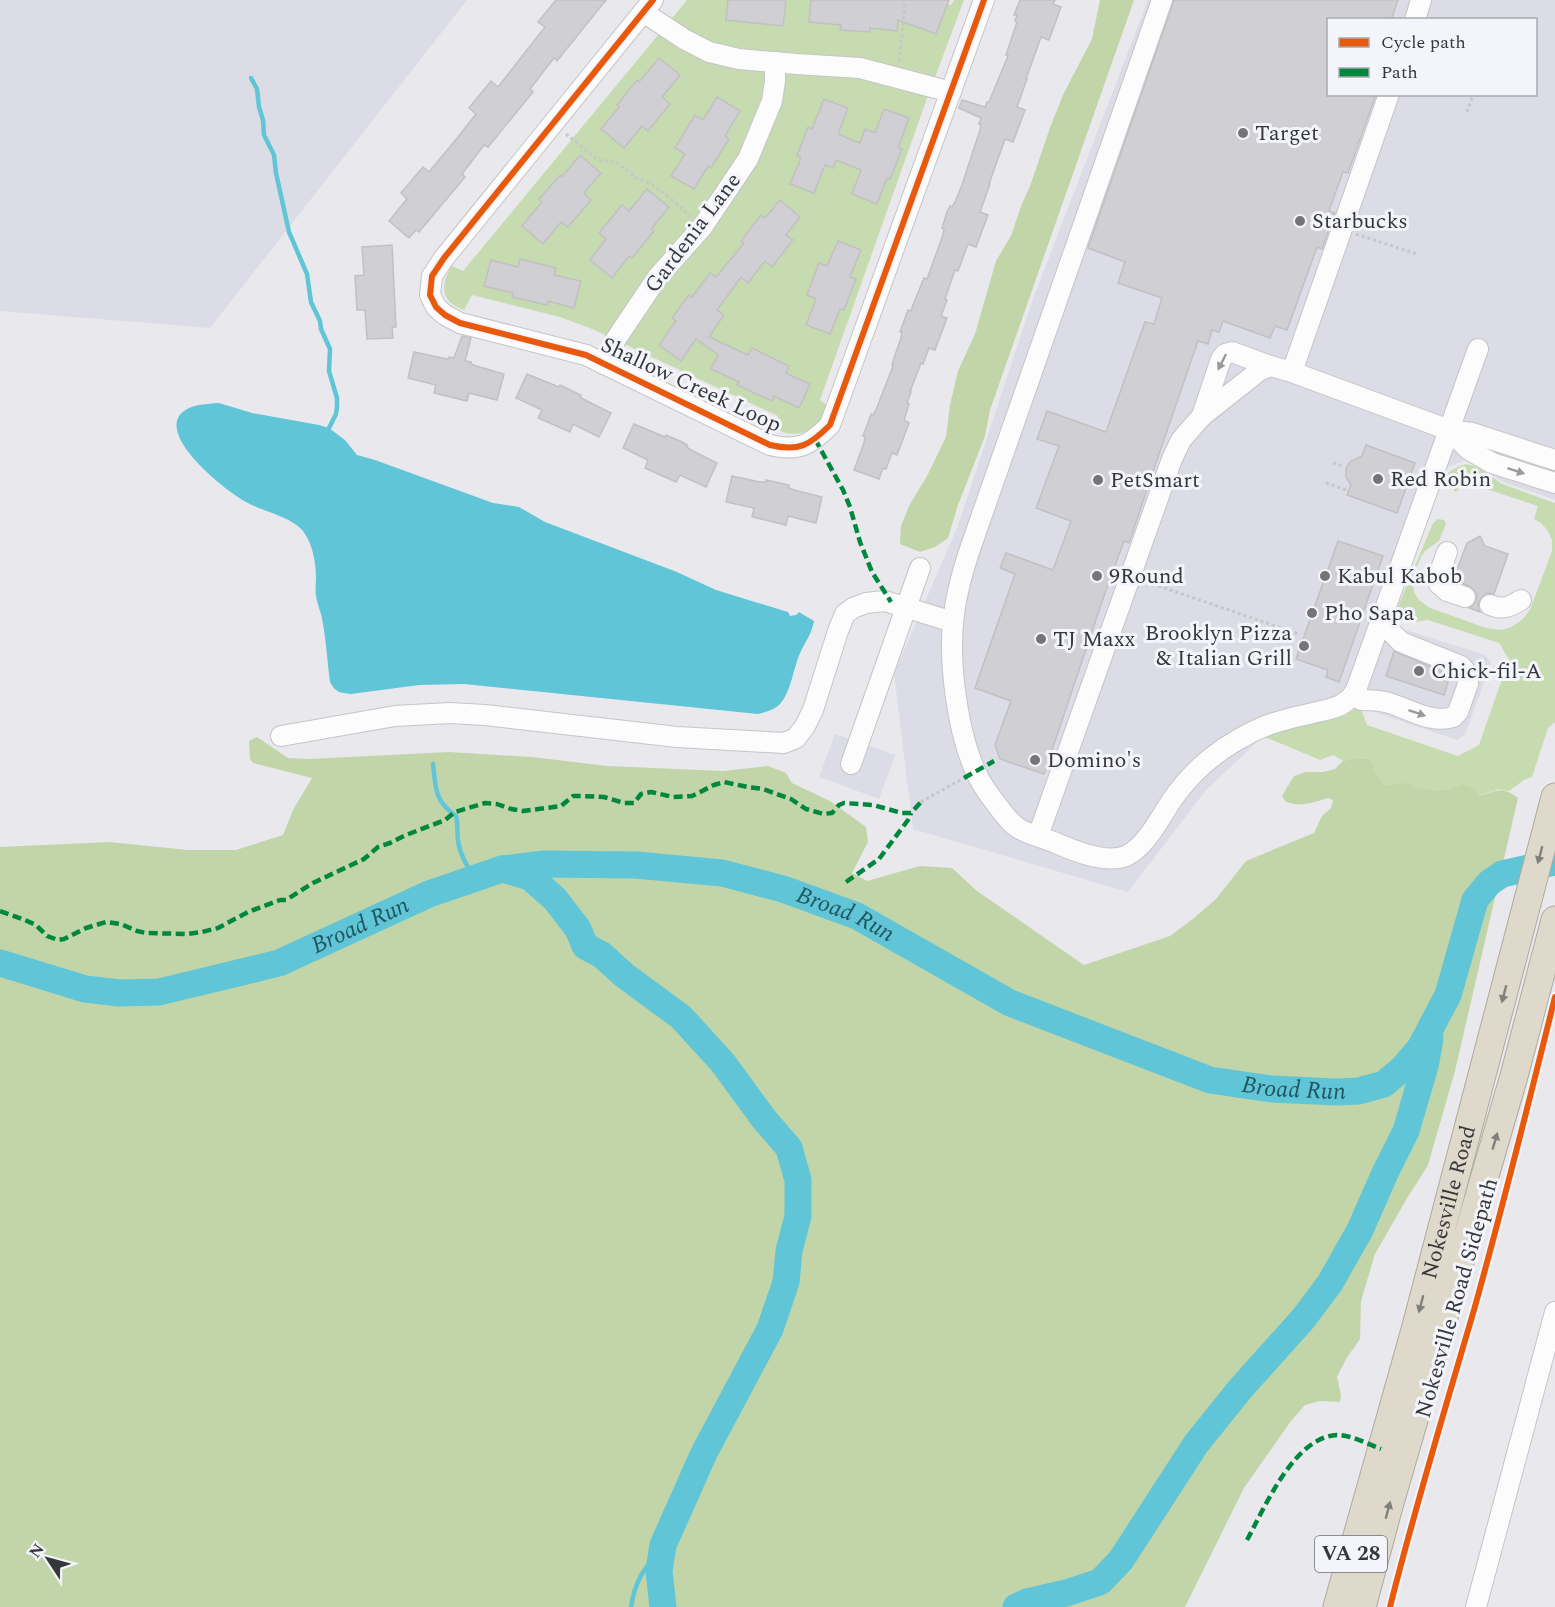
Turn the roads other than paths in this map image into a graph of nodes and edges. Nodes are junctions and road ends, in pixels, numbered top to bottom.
1 (984, 0) edge
2 (1162, 0) edge
3 (1421, 0) edge
4 (648, 6) edge
5 (1416, 18) edge
6 (775, 62) junction
7 (951, 92) junction
8 (1388, 96) edge
9 (1478, 349) dead end
10 (604, 364) junction
11 (1270, 366) junction
12 (1292, 372) junction
13 (1202, 416) junction
14 (1449, 430) junction
15 (1555, 460) edge
16 (1555, 483) edge
17 (1447, 552) dead end
18 (920, 568) dead end
19 (1465, 597) dead end
20 (1521, 600) dead end
21 (1490, 605) dead end
22 (906, 607) junction
23 (953, 622) junction
24 (1387, 628) dead end
25 (1361, 700) dead end
26 (281, 736) dead end
27 (850, 764) dead end
28 (1555, 797) edge
29 (1038, 836) junction
30 (1553, 927) edge
31 (1555, 1312) edge
32 (1337, 1607) edge
33 (1362, 1607) edge
34 (1476, 1607) edge

1 - 7 street, Shallow Creek Loop
2 - 23 street
3 - 5 street
4 - 6 street
4 - 10 street, Shallow Creek Loop
6 - 7 street
6 - 10 street, Gardenia Lane
7 - 10 street, Shallow Creek Loop
8 - 12 street
9 - 14 street
11 - 12 street
11 - 13 street
11 -> 13 street
12 - 14 street
13 - 29 street
14 - 15 street
14 -> 16 street
14 - 29 street
17 - 19 street
18 - 22 street
20 - 21 street
22 - 23 street
22 - 26 street
22 - 27 street
23 - 29 street
25 -> 24 street
28 -> 32 highway, Nokesville Road / VA 28
33 -> 30 highway, Nokesville Road / VA 28
31 - 34 street

